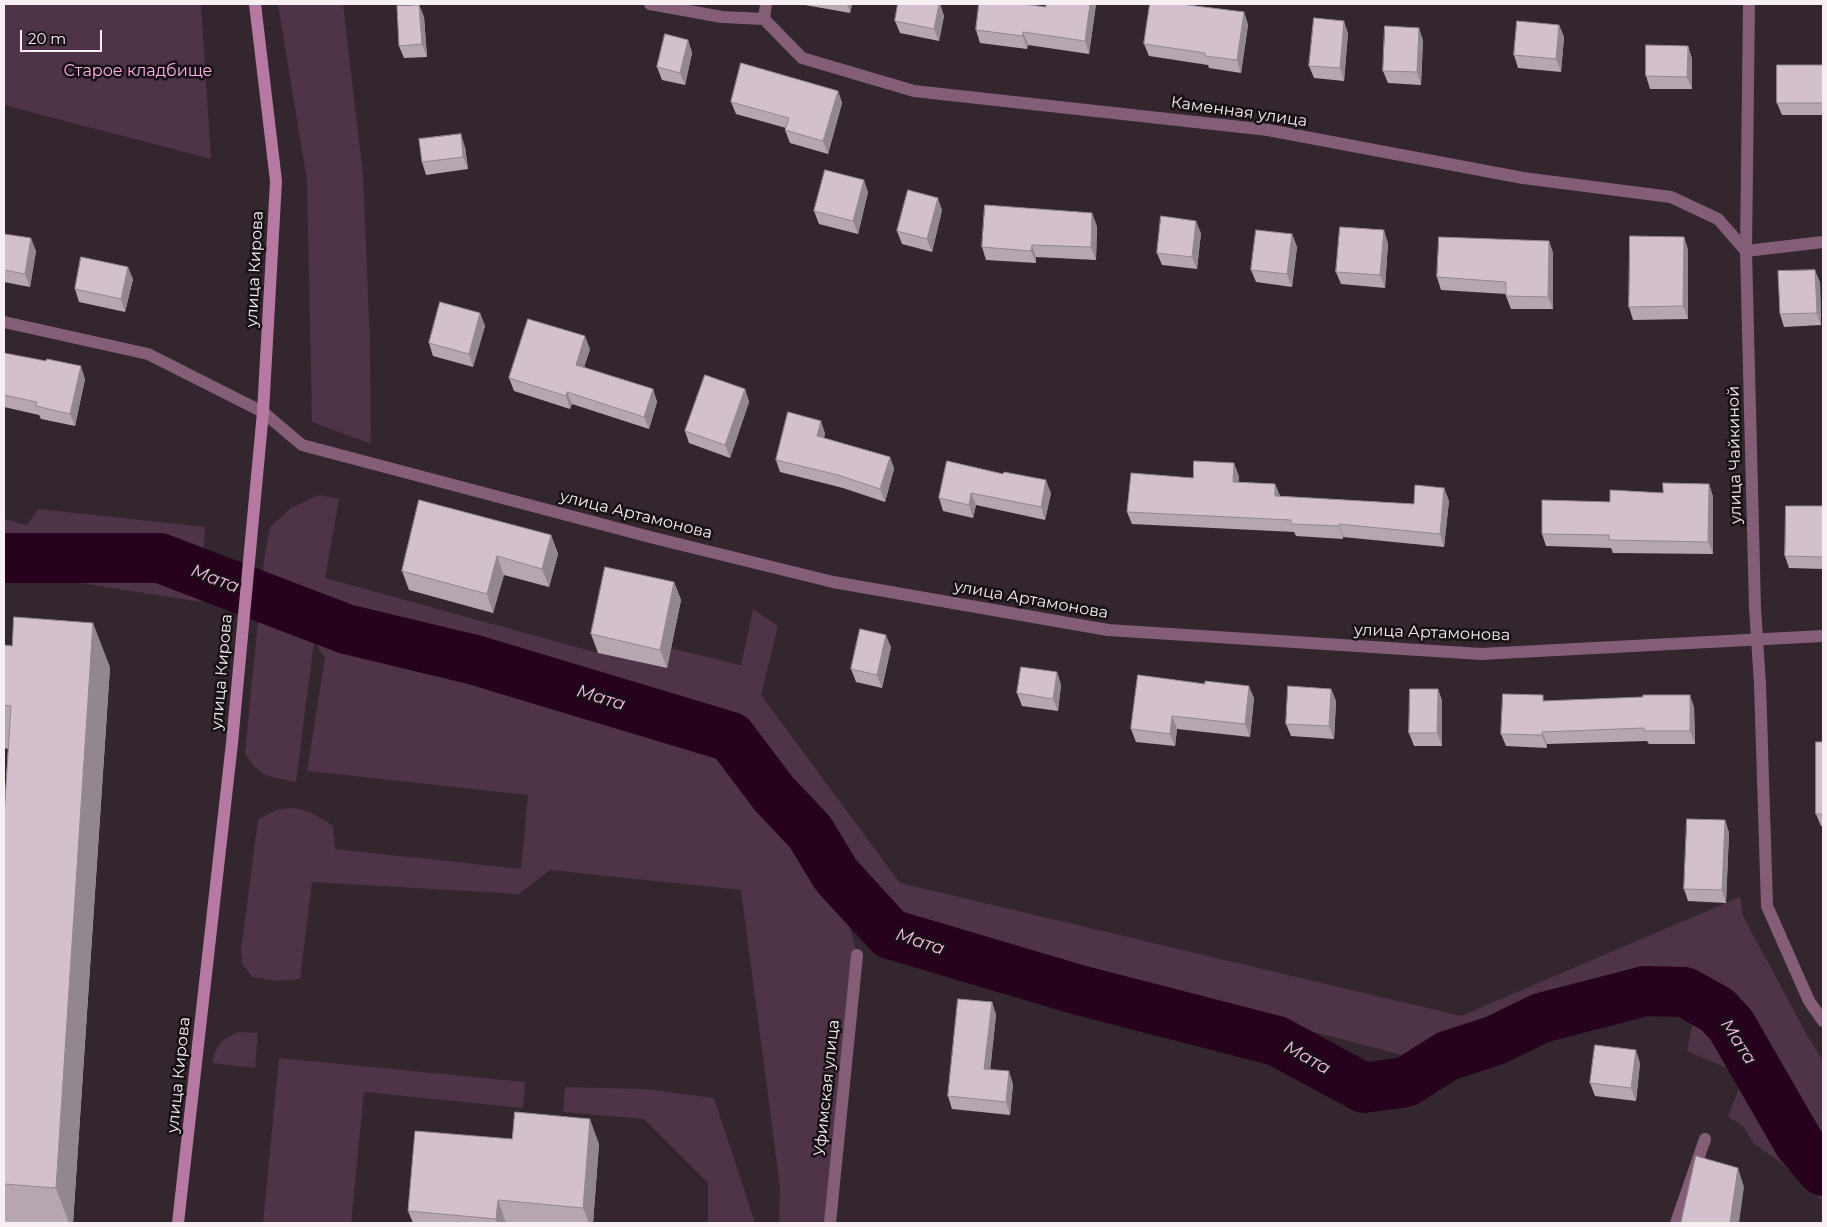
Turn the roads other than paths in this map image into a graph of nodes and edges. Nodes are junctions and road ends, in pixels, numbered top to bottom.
1 (255, 4) edge
2 (650, 4) edge
3 (766, 4) edge
4 (1749, 4) edge
5 (764, 19) junction
6 (1823, 242) edge
7 (1746, 251) junction
8 (4, 322) edge
9 (263, 412) junction
10 (1823, 636) edge
11 (1758, 641) junction
12 (857, 955) dead end
13 (1823, 1021) edge
14 (1704, 1139) dead end
15 (178, 1223) edge
16 (830, 1223) edge
17 (1676, 1223) edge

1 - 9 main road, улица Кирова
2 - 5 street
3 - 5 street
4 - 7 street, улица Чайкиной
5 - 7 street, Каменная улица
6 - 7 street
7 - 11 street, улица Чайкиной
8 - 9 street, улица Артамонова
9 - 11 street, улица Артамонова
9 - 15 main road, улица Кирова
10 - 11 street, улица Артамонова
11 - 13 street, улица Чайкиной
12 - 16 street, Уфимская улица
14 - 17 street

